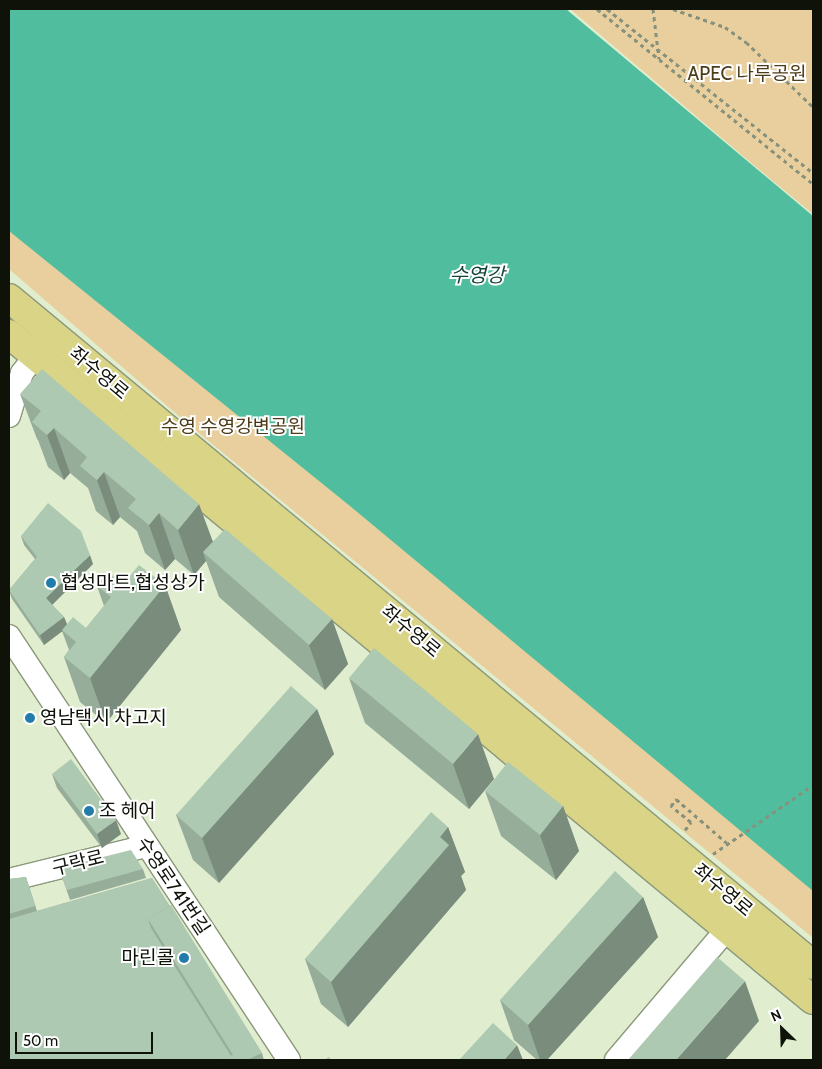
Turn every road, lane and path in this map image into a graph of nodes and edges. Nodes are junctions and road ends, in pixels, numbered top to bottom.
1 (597, 9) edge
2 (606, 9) edge
3 (653, 9) edge
4 (673, 9) edge
5 (659, 50) junction
6 (659, 59) junction
7 (813, 107) edge
8 (813, 173) edge
9 (813, 184) edge
10 (9, 298) edge
11 (9, 334) edge
12 (51, 334) junction
13 (34, 355) junction
14 (13, 391) edge
15 (9, 416) edge
16 (9, 636) edge
17 (813, 785) edge
18 (688, 826) dead end
19 (727, 843) junction
20 (146, 846) junction
21 (717, 849) dead end
22 (9, 880) edge
23 (745, 908) junction
24 (727, 929) junction
25 (813, 965) edge
26 (813, 1000) edge
27 (289, 1060) edge
28 (616, 1060) edge

1 - 6 path
2 - 5 path
3 - 5 path
4 - 7 path
5 - 6 path
5 - 8 path
6 - 9 path
10 - 12 main road, 좌수영로
11 - 13 main road, 좌수영로
12 - 13 street
12 - 23 main road, 좌수영로
13 - 14 street
13 - 24 main road, 좌수영로
14 - 15 street
16 - 20 street, 수영로741번길
17 - 19 path
18 - 19 path
19 - 21 path
20 - 22 street, 구락로
20 - 27 street, 수영로741번길
23 - 24 street
23 - 25 main road, 좌수영로
24 - 26 main road, 좌수영로
24 - 28 street

